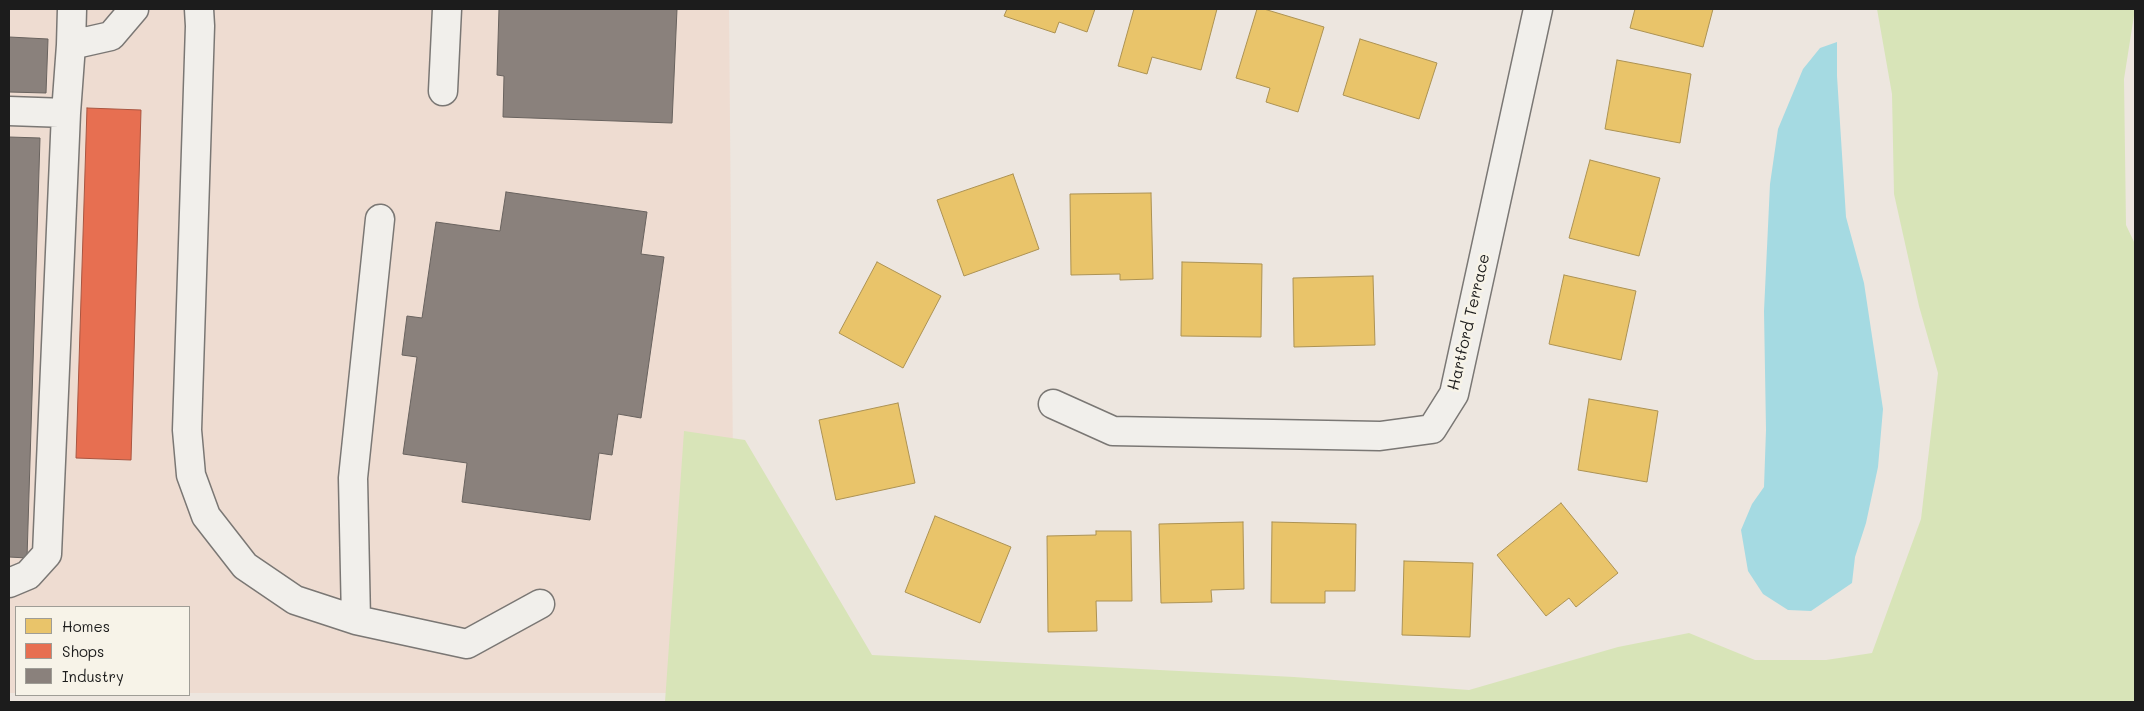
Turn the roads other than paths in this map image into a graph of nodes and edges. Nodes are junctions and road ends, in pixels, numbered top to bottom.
1 (72, 9) edge
2 (134, 9) edge
3 (199, 9) edge
4 (447, 9) edge
5 (1538, 9) edge
6 (71, 45) junction
7 (443, 91) dead end
8 (9, 111) edge
9 (66, 113) junction
10 (380, 220) dead end
11 (1053, 404) dead end
12 (9, 583) edge
13 (540, 604) dead end
14 (356, 620) junction

1 - 6 street
2 - 6 street
3 - 14 street
4 - 7 street
5 - 11 street, Hartford Terrace
6 - 9 street
8 - 9 street
9 - 12 street
10 - 14 street
13 - 14 street

